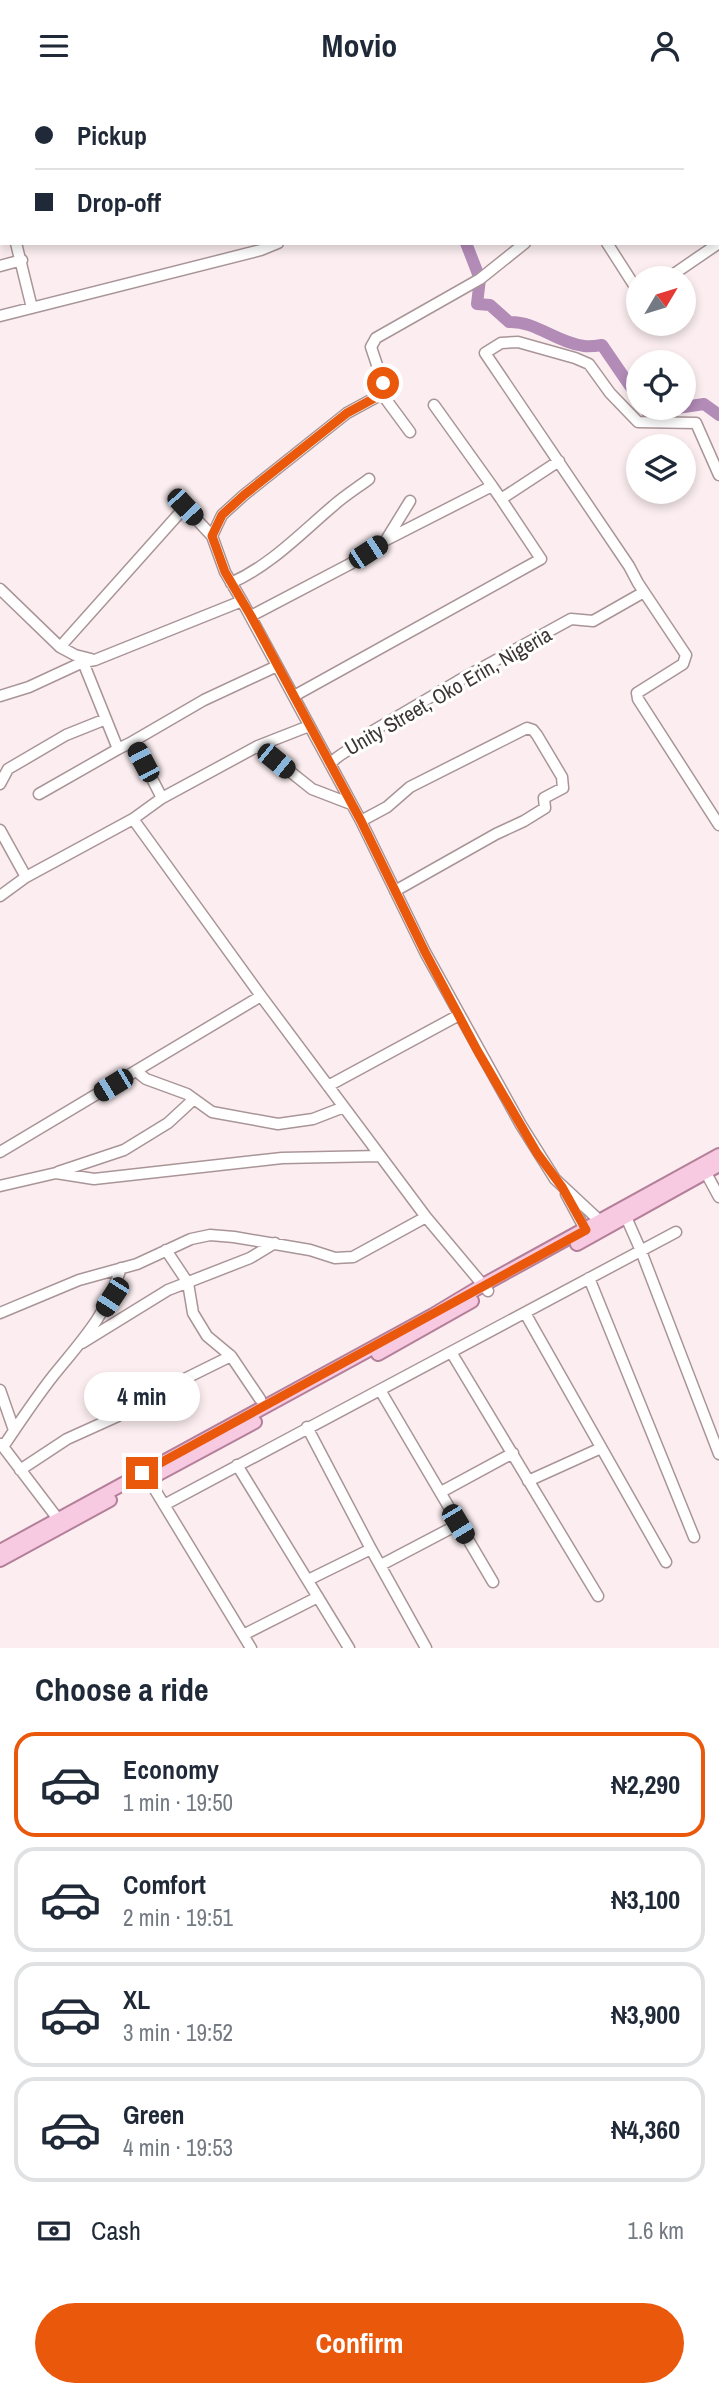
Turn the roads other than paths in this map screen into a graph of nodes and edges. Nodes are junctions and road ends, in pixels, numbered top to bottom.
1 (17, 245) edge
2 (273, 245) edge
3 (522, 245) edge
4 (608, 245) edge
5 (716, 245) edge
6 (21, 260) junction
7 (0, 266) edge
8 (685, 266) edge
9 (626, 273) edge
10 (32, 308) junction
11 (0, 316) edge
12 (382, 394) junction
13 (434, 405) dead end
14 (410, 432) dead end
15 (559, 461) junction
16 (719, 475) edge
17 (369, 479) dead end
18 (492, 485) junction
19 (501, 499) junction
20 (410, 501) dead end
21 (212, 536) junction
22 (386, 540) junction
23 (231, 583) junction
24 (0, 589) edge
25 (645, 592) junction
26 (242, 601) junction
27 (251, 616) junction
28 (60, 647) junction
29 (95, 660) junction
30 (83, 662) junction
31 (277, 666) junction
32 (0, 696) edge
33 (294, 696) junction
34 (106, 719) junction
35 (309, 726) junction
36 (130, 743) junction
37 (258, 746) junction
38 (118, 748) junction
39 (330, 764) junction
40 (0, 784) edge
41 (39, 793) dead end
42 (162, 798) junction
43 (351, 804) junction
44 (133, 819) junction
45 (361, 821) junction
46 (719, 825) edge
47 (0, 830) edge
48 (26, 877) junction
49 (395, 891) junction
50 (0, 896) edge
51 (261, 996) junction
52 (459, 1015) junction
53 (136, 1071) junction
54 (328, 1086) junction
55 (194, 1099) junction
56 (344, 1107) junction
57 (0, 1152) edge
58 (719, 1155) edge
59 (380, 1156) junction
60 (719, 1165) edge
61 (56, 1173) junction
62 (706, 1173) junction
63 (0, 1186) edge
64 (562, 1187) junction
65 (719, 1197) edge
66 (426, 1217) junction
67 (626, 1217) junction
68 (600, 1221) junction
69 (676, 1232) dead end
70 (588, 1234) junction
71 (275, 1243) junction
72 (166, 1249) junction
73 (641, 1251) junction
74 (121, 1268) junction
75 (589, 1278) junction
76 (188, 1283) junction
77 (485, 1288) junction
78 (0, 1313) edge
79 (525, 1313) junction
80 (82, 1343) junction
81 (451, 1352) junction
82 (231, 1356) junction
83 (0, 1390) edge
84 (380, 1390) junction
85 (260, 1399) dead end
86 (307, 1427) junction
87 (14, 1430) junction
88 (2, 1445) edge
89 (601, 1448) junction
90 (513, 1453) junction
91 (719, 1454) edge
92 (237, 1465) junction
93 (20, 1470) junction
94 (149, 1480) junction
95 (528, 1481) junction
96 (441, 1492) junction
97 (164, 1505) junction
98 (58, 1520) junction
99 (458, 1524) junction
100 (694, 1537) dead end
101 (371, 1549) junction
102 (0, 1551) edge
103 (0, 1560) edge
104 (666, 1562) dead end
105 (381, 1565) junction
106 (308, 1580) junction
107 (493, 1582) dead end
108 (598, 1596) dead end
109 (318, 1597) junction
110 (243, 1635) junction
111 (251, 1648) edge
112 (349, 1648) edge
113 (426, 1648) edge

1 - 6 street
2 - 10 street
3 - 12 street
4 - 9 street
5 - 8 street
6 - 7 street
6 - 10 street
10 - 11 street
12 - 14 street
12 - 21 street
13 - 18 street
15 - 16 street
15 - 19 street
15 - 25 street
17 - 23 street
18 - 19 street
18 - 22 street
19 - 33 street
20 - 22 street
21 - 23 street
21 - 28 street
22 - 27 street
23 - 26 street
24 - 28 street
25 - 39 street, Unity Street, Oko Erin, Nigeria
25 - 46 street
26 - 27 street
26 - 29 street
27 - 31 street
28 - 29 street
29 - 30 street
30 - 32 street
30 - 34 street
31 - 33 street
31 - 36 street
33 - 35 street
34 - 38 street
34 - 40 street
35 - 37 street
35 - 39 street
36 - 38 street
36 - 42 street
37 - 42 street
37 - 43 street
38 - 41 street
39 - 43 street
42 - 44 street
43 - 45 street
44 - 48 street
44 - 51 street
45 - 49 street
45 - 49 street
47 - 48 street
48 - 50 street
49 - 52 street
51 - 53 street
51 - 54 street
52 - 54 street
52 - 64 street
53 - 55 street
53 - 57 street
54 - 56 street
55 - 56 street
55 - 61 street
56 - 59 street
58 - 68 main road
59 - 61 street
59 - 66 street
60 - 62 main road
61 - 63 street
62 - 65 street
62 - 67 main road
64 - 68 street
64 - 70 street
66 - 71 street
66 - 77 street
67 - 70 main road
67 - 73 street
68 - 70 main road
69 - 73 street
70 - 77 main road
71 - 72 street
71 - 76 street
72 - 74 street
72 - 76 street
73 - 75 street
73 - 91 street
74 - 78 street
74 - 80 street
75 - 79 street
75 - 100 street
76 - 80 street
76 - 82 street
77 - 94 main road
77 - 98 main road
79 - 81 street
79 - 89 street
80 - 87 street
81 - 84 street
81 - 90 street
82 - 85 street
82 - 93 street
83 - 87 street
84 - 86 street
84 - 96 street
86 - 92 street
86 - 101 street
87 - 88 street
88 - 93 street
89 - 95 street
89 - 104 street
90 - 95 street
90 - 96 street
92 - 97 street
92 - 106 street
93 - 98 street
94 - 97 street
94 - 103 main road
95 - 108 street
96 - 99 street
97 - 110 street
98 - 102 main road
99 - 105 street
99 - 107 street
101 - 105 street
101 - 106 street
105 - 113 street
106 - 109 street
109 - 110 street
109 - 112 street
110 - 111 street

